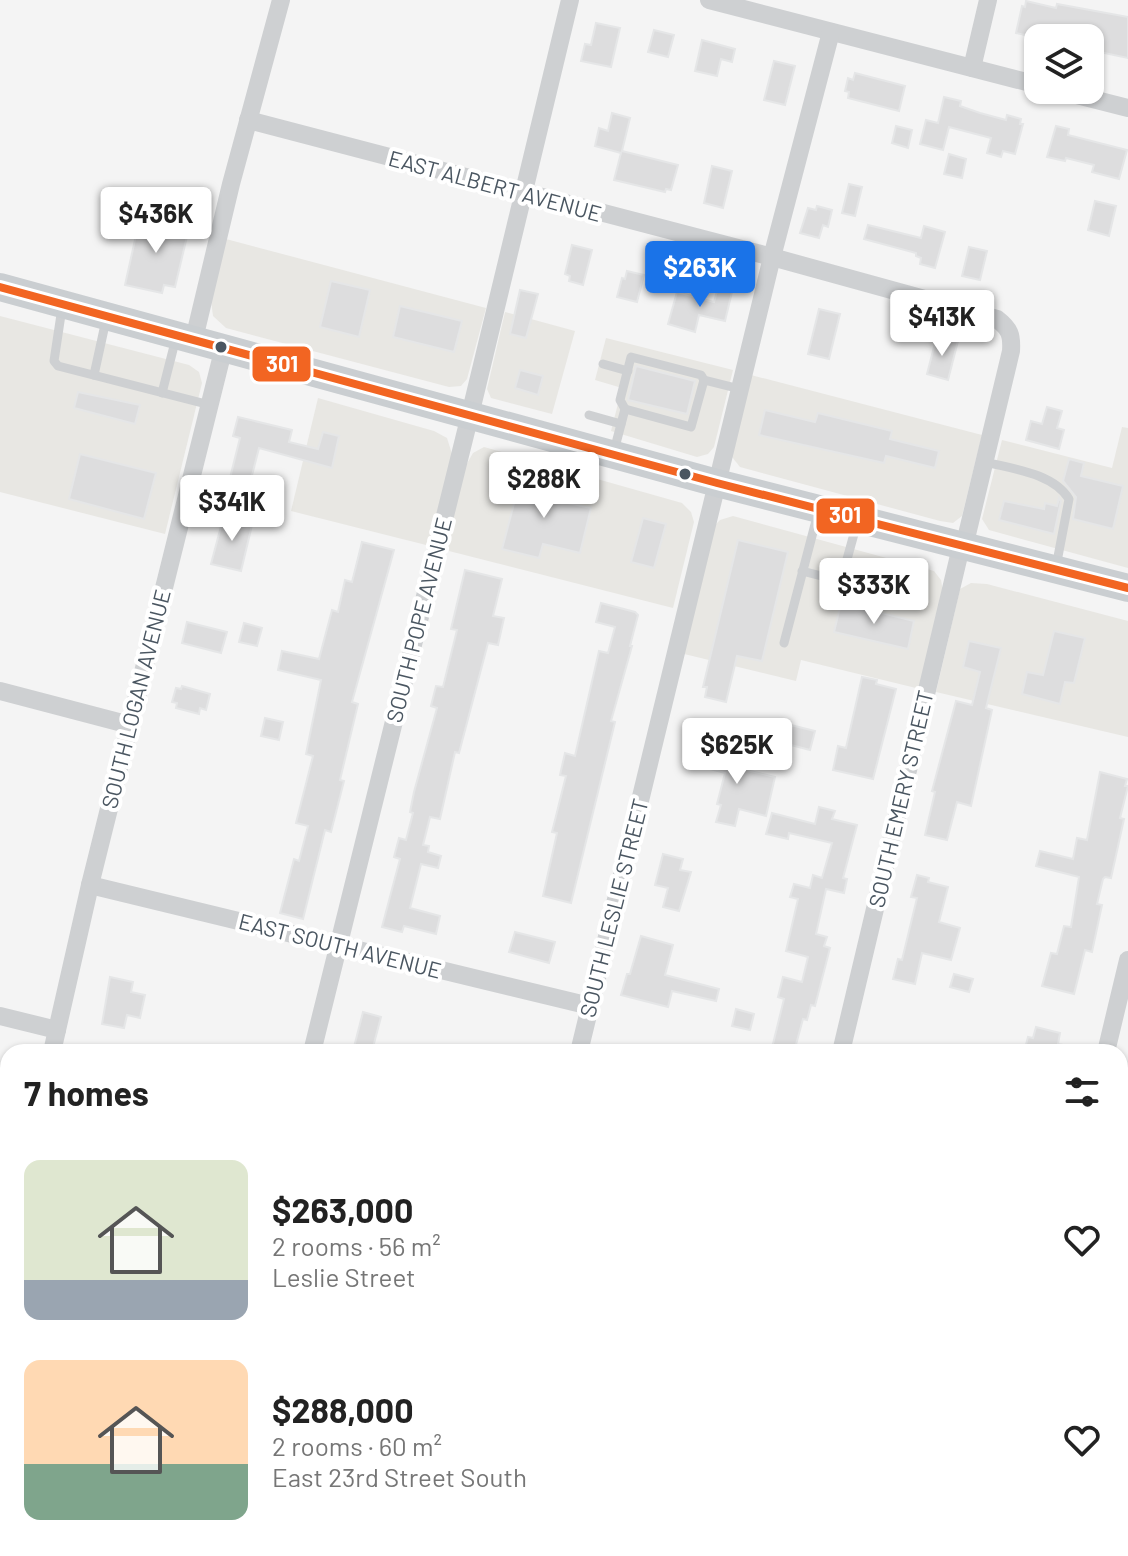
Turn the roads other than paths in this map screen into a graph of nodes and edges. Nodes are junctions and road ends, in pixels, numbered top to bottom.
1 (281, 0) edge
2 (570, 0) edge
3 (709, 0) edge
4 (988, 0) edge
5 (831, 32) junction
6 (972, 68) junction
7 (1024, 81) edge
8 (1104, 102) edge
9 (1128, 108) edge
10 (248, 120) junction
11 (523, 194) junction
12 (772, 257) junction
13 (0, 287) edge
14 (62, 303) junction
15 (107, 315) junction
16 (185, 336) junction
17 (1012, 336) joint
18 (224, 347) junction
19 (603, 364) dead end
20 (628, 371) junction
21 (94, 375) junction
22 (704, 380) junction
23 (740, 389) junction
24 (162, 393) junction
25 (210, 405) junction
26 (625, 409) junction
27 (470, 415) junction
28 (589, 415) dead end
29 (621, 424) junction
30 (613, 455) junction
31 (985, 462) junction
32 (717, 483) junction
33 (819, 510) junction
34 (858, 520) junction
35 (962, 547) junction
36 (1056, 570) junction
37 (802, 571) junction
38 (1128, 588) edge
39 (784, 643) dead end
40 (0, 691) edge
41 (130, 725) junction
42 (90, 885) junction
43 (338, 945) junction
44 (1128, 960) edge
45 (590, 1006) junction
46 (0, 1016) edge
47 (57, 1030) junction
48 (54, 1044) edge
49 (314, 1044) edge
50 (581, 1044) edge
51 (843, 1044) edge
52 (1108, 1044) edge

1 - 10 street
2 - 11 street, SOUTH POPE AVENUE
3 - 5 street
4 - 6 street
5 - 6 street
5 - 12 street, SOUTH LESLIE STREET
6 - 7 street
8 - 9 street
10 - 11 street, EAST ALBERT AVENUE
10 - 16 street
11 - 12 street, EAST ALBERT AVENUE
11 - 27 street, SOUTH POPE AVENUE
12 - 17 street, EAST ALBERT AVENUE
12 - 23 street, SOUTH LESLIE STREET
13 - 14 main road
14 - 15 main road
14 - 21 lane
15 - 16 main road
15 - 21 lane
16 - 18 main road
16 - 24 lane
17 - 31 street, SOUTH EMERY STREET
18 - 25 street, SOUTH LOGAN AVENUE
18 - 27 main road
19 - 20 lane
20 - 22 lane
20 - 26 lane
21 - 24 lane
22 - 23 lane
22 - 26 lane
23 - 32 street, SOUTH LESLIE STREET
24 - 25 lane
25 - 41 street, SOUTH LOGAN AVENUE
26 - 29 lane
27 - 30 main road
27 - 43 street, SOUTH POPE AVENUE
28 - 29 lane
29 - 30 lane
30 - 32 main road
31 - 35 street, SOUTH EMERY STREET
31 - 36 lane
32 - 33 main road
32 - 45 street, SOUTH LESLIE STREET
33 - 34 main road
33 - 37 lane
34 - 35 main road
34 - 37 lane
35 - 36 main road
35 - 51 street, SOUTH EMERY STREET
36 - 38 main road
37 - 39 lane
40 - 41 street
41 - 42 street, SOUTH LOGAN AVENUE
42 - 43 street, EAST SOUTH AVENUE
42 - 47 street, SOUTH LOGAN AVENUE
43 - 45 street, EAST SOUTH AVENUE
43 - 49 street, SOUTH POPE AVENUE
44 - 52 street
45 - 50 street, SOUTH LESLIE STREET
46 - 47 street
47 - 48 street, SOUTH LOGAN AVENUE

